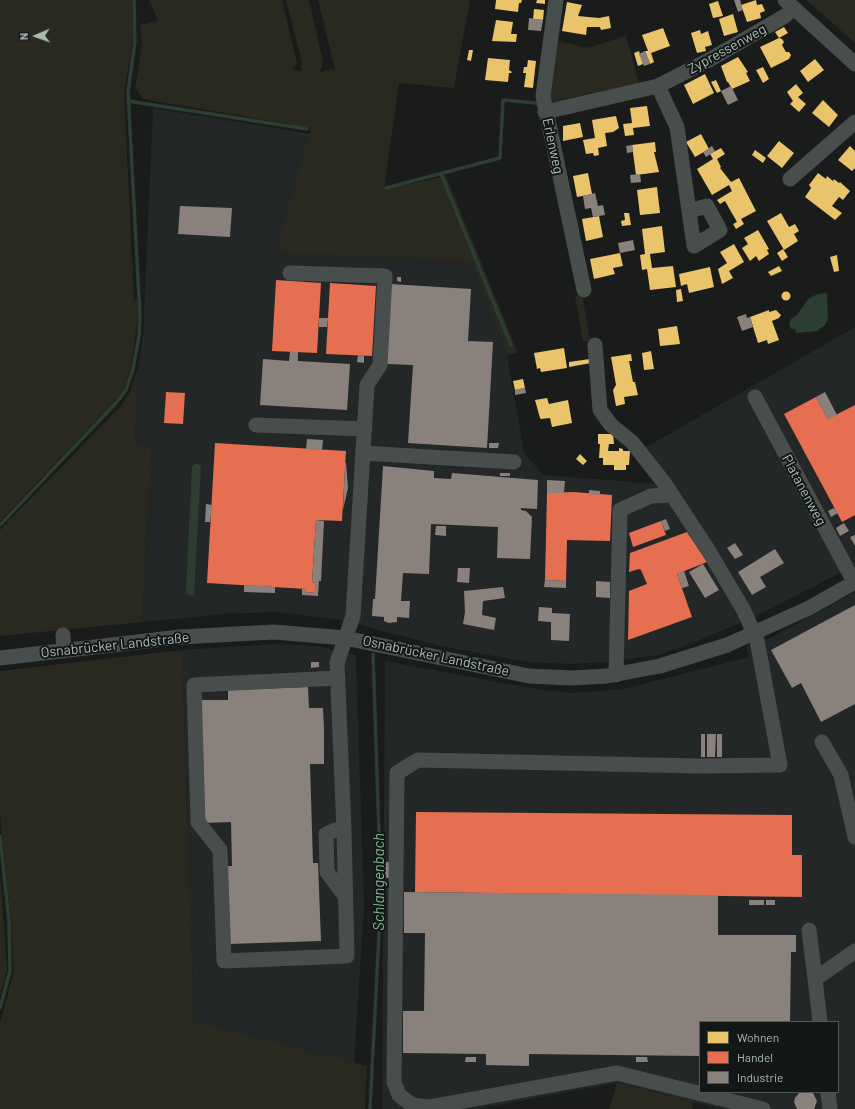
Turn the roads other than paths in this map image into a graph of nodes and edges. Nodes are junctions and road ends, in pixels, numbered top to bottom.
1 (556, 0) edge
2 (790, 4) edge
3 (855, 64) edge
4 (658, 86) junction
5 (545, 112) junction
6 (855, 122) edge
7 (790, 179) dead end
8 (689, 211) dead end
9 (290, 272) dead end
10 (584, 290) dead end
11 (595, 345) dead end
12 (755, 397) dead end
13 (256, 425) dead end
14 (365, 429) junction
15 (363, 453) junction
16 (514, 462) dead end
17 (668, 489) junction
18 (855, 582) edge
19 (754, 634) junction
20 (63, 635) dead end
21 (345, 638) junction
22 (64, 650) junction
23 (0, 658) edge
24 (616, 674) junction
25 (338, 678) junction
26 (822, 742) dead end
27 (855, 837) edge
28 (809, 930) dead end
29 (855, 951) edge
30 (815, 978) junction
31 (820, 1021) edge
32 (828, 1093) edge
33 (763, 1109) edge
34 (830, 1109) edge

1 - 5 street, Erlenweg
2 - 3 street
2 - 4 street, Zypressenweg
4 - 5 street, Zypressenweg
4 - 8 street
5 - 10 street, Erlenweg
6 - 7 street
9 - 14 street
11 - 17 street
12 - 18 street, Platanenweg
13 - 14 street
14 - 15 street
15 - 16 street
15 - 21 street
17 - 19 street
17 - 24 street
18 - 19 street, Osnabrücker Landstraße
19 - 24 street, Osnabrücker Landstraße
19 - 33 street
20 - 22 street
21 - 22 street, Osnabrücker Landstraße
21 - 24 street, Osnabrücker Landstraße
21 - 25 street
22 - 23 street, Osnabrücker Landstraße
25 - 25 street
26 - 27 street
28 - 30 street
29 - 30 street
30 - 31 street
32 - 34 street

